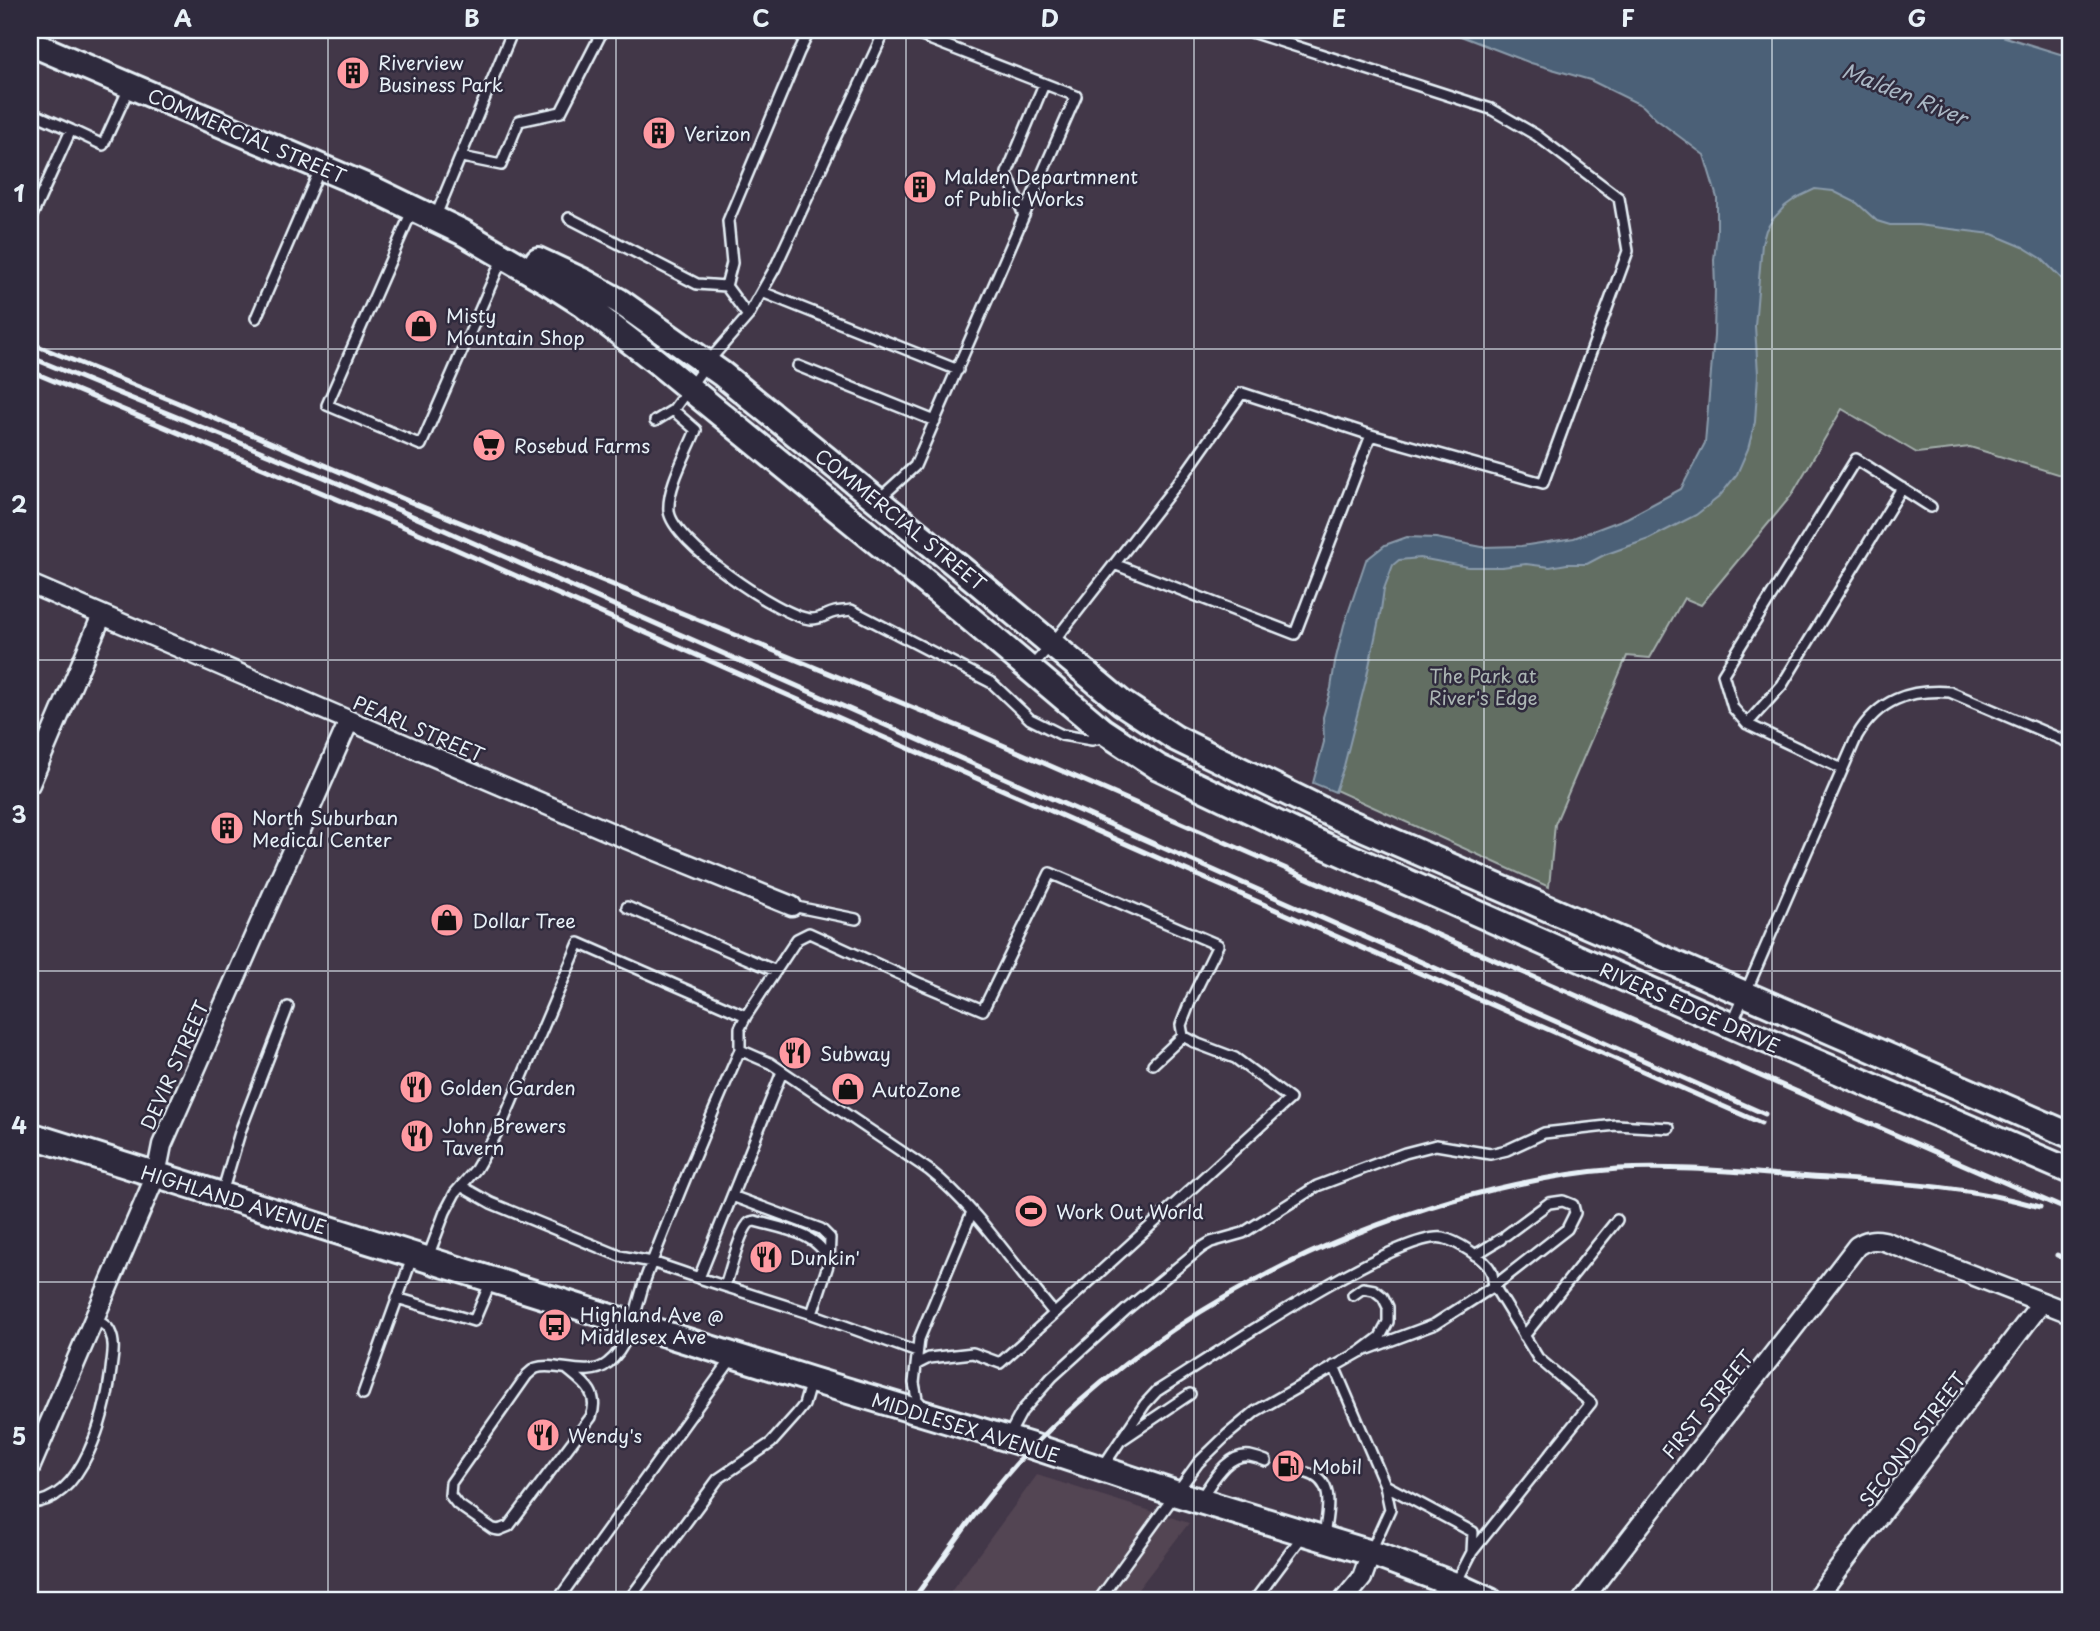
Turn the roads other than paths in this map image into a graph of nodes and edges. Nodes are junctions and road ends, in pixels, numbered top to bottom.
1 (513, 30) edge
2 (603, 30) edge
3 (810, 30) edge
4 (886, 30) edge
5 (906, 30) edge
6 (1245, 30) edge
7 (30, 43) edge
8 (1044, 84) junction
9 (130, 86) junction
10 (30, 112) edge
11 (71, 130) junction
12 (461, 157) junction
13 (321, 167) junction
14 (424, 214) junction
15 (1024, 216) junction
16 (569, 218) dead end
17 (30, 220) edge
18 (462, 232) junction
19 (503, 256) junction
20 (726, 286) junction
21 (762, 292) junction
22 (748, 316) junction
23 (256, 318) dead end
24 (707, 363) junction
25 (798, 366) dead end
26 (958, 370) junction
27 (688, 389) junction
28 (673, 410) junction
29 (655, 421) dead end
30 (935, 422) junction
31 (1371, 435) junction
32 (1902, 488) junction
33 (878, 500) junction
34 (1931, 507) dead end
35 (1114, 564) junction
36 (30, 584) edge
37 (102, 615) junction
38 (1052, 644) junction
39 (1030, 669) junction
40 (349, 721) junction
41 (1747, 724) junction
42 (1110, 735) junction
43 (2070, 743) edge
44 (1842, 769) junction
45 (30, 784) edge
46 (1335, 816) joint
47 (1312, 840) joint
48 (792, 906) joint
49 (627, 907) dead end
50 (856, 919) dead end
51 (776, 971) junction
52 (1745, 995) junction
53 (288, 1007) dead end
54 (746, 1016) junction
55 (1732, 1025) junction
56 (1183, 1036) junction
57 (740, 1050) junction
58 (1153, 1063) dead end
59 (782, 1072) junction
60 (1669, 1128) dead end
61 (30, 1135) edge
62 (2070, 1135) edge
63 (2070, 1171) edge
64 (156, 1175) junction
65 (461, 1186) junction
66 (222, 1195) junction
67 (732, 1196) junction
68 (972, 1212) junction
69 (1617, 1220) dead end
70 (1475, 1255) junction
71 (426, 1258) junction
72 (652, 1262) junction
73 (829, 1262) junction
74 (699, 1278) junction
75 (491, 1279) junction
76 (725, 1286) junction
77 (1494, 1286) junction
78 (1353, 1295) dead end
79 (397, 1298) junction
80 (2042, 1301) junction
81 (2070, 1313) edge
82 (812, 1314) junction
83 (1054, 1314) junction
84 (94, 1319) junction
85 (628, 1333) junction
86 (1524, 1336) junction
87 (918, 1352) junction
88 (1360, 1352) junction
89 (734, 1355) junction
90 (917, 1364) junction
91 (1335, 1366) junction
92 (567, 1369) junction
93 (812, 1380) junction
94 (363, 1394) dead end
95 (1191, 1394) dead end
96 (937, 1417) junction
97 (1007, 1439) junction
98 (1120, 1441) junction
99 (1266, 1461) dead end
100 (30, 1468) edge
101 (1101, 1469) junction
102 (1307, 1473) dead end
103 (1385, 1485) junction
104 (1188, 1497) junction
105 (30, 1503) edge
106 (1314, 1535) junction
107 (1472, 1552) junction
108 (1371, 1553) junction
109 (1455, 1585) junction
110 (557, 1601) edge
111 (628, 1601) edge
112 (1098, 1601) edge
113 (1254, 1601) edge
114 (1343, 1601) edge
115 (1490, 1601) edge
116 (1582, 1601) edge
117 (1814, 1601) edge

1 - 12 lane
2 - 12 lane
3 - 20 lane
4 - 21 lane
5 - 8 lane
6 - 31 lane
7 - 9 main road, COMMERCIAL STREET
8 - 15 lane
8 - 15 lane
9 - 11 lane
9 - 13 main road, COMMERCIAL STREET
10 - 11 lane
11 - 17 lane
12 - 14 lane
13 - 14 main road, COMMERCIAL STREET
13 - 23 lane
14 - 18 main road, COMMERCIAL STREET
14 - 19 lane
15 - 26 lane
16 - 20 lane
18 - 19 main road, COMMERCIAL STREET
18 - 24 main road, COMMERCIAL STREET
19 - 27 main road, COMMERCIAL STREET
20 - 22 lane
21 - 22 lane
21 - 26 lane
22 - 24 lane
24 - 27 lane
24 - 33 main road, COMMERCIAL STREET
25 - 30 lane
26 - 30 lane
27 - 28 lane
27 - 39 main road, COMMERCIAL STREET
28 - 29 lane
28 - 42 lane
30 - 33 lane
31 - 35 lane
31 - 35 lane
32 - 34 lane
32 - 41 lane
32 - 41 lane
33 - 38 main road, COMMERCIAL STREET
35 - 38 lane
36 - 37 street, PEARL STREET
37 - 40 street, PEARL STREET
37 - 45 street
38 - 39 lane
38 - 46 main road, COMMERCIAL STREET
39 - 42 main road, COMMERCIAL STREET
40 - 48 street, PEARL STREET
40 - 64 street, DEVIR STREET
41 - 44 lane
42 - 47 main road, COMMERCIAL STREET
43 - 44 lane
44 - 52 lane
46 - 52 main road, RIVERS EDGE DRIVE
47 - 55 main road, RIVERS EDGE DRIVE
48 - 50 lane
49 - 51 lane
51 - 54 lane
51 - 56 lane
52 - 55 lane
52 - 62 main road, RIVERS EDGE DRIVE
53 - 66 lane
54 - 57 lane
54 - 65 lane
55 - 63 main road, RIVERS EDGE DRIVE
56 - 58 lane
56 - 83 lane
57 - 59 lane
57 - 72 lane
59 - 67 lane
59 - 68 lane
60 - 97 lane
61 - 64 main road, HIGHLAND AVENUE
64 - 66 main road, HIGHLAND AVENUE
64 - 84 street, DEVIR STREET
65 - 71 lane
65 - 72 lane
66 - 71 main road, HIGHLAND AVENUE
67 - 73 lane
67 - 74 lane
68 - 83 lane
68 - 87 lane
69 - 86 lane
70 - 77 lane
70 - 77 lane
70 - 98 lane
71 - 75 main road, MIDDLESEX AVENUE
71 - 79 lane
72 - 74 lane
72 - 85 lane
73 - 76 lane
73 - 82 lane
74 - 76 lane
75 - 79 lane
75 - 85 main road, MIDDLESEX AVENUE
76 - 82 lane
77 - 86 lane
77 - 88 lane
78 - 88 lane
79 - 94 lane
80 - 81 street
80 - 116 street, FIRST STREET
80 - 117 street, SECOND STREET
82 - 87 lane
83 - 90 lane
84 - 100 street, DEVIR STREET
84 - 105 lane
85 - 89 main road, MIDDLESEX AVENUE
85 - 92 lane
86 - 107 lane
87 - 90 lane
88 - 91 lane
89 - 93 main road, MIDDLESEX AVENUE
89 - 110 lane
90 - 96 lane
91 - 103 lane
91 - 104 lane
92 - 92 lane
93 - 96 main road, MIDDLESEX AVENUE
93 - 111 lane
95 - 98 lane
96 - 97 main road, MIDDLESEX AVENUE
97 - 101 main road, MIDDLESEX AVENUE
98 - 101 lane
99 - 104 lane
101 - 104 main road, MIDDLESEX AVENUE
102 - 106 lane
103 - 107 lane
103 - 108 lane
104 - 106 main road, MIDDLESEX AVENUE
104 - 112 lane
106 - 108 main road, MIDDLESEX AVENUE
106 - 113 lane
107 - 109 lane
108 - 109 main road, MIDDLESEX AVENUE
108 - 114 street
109 - 115 main road, MIDDLESEX AVENUE

